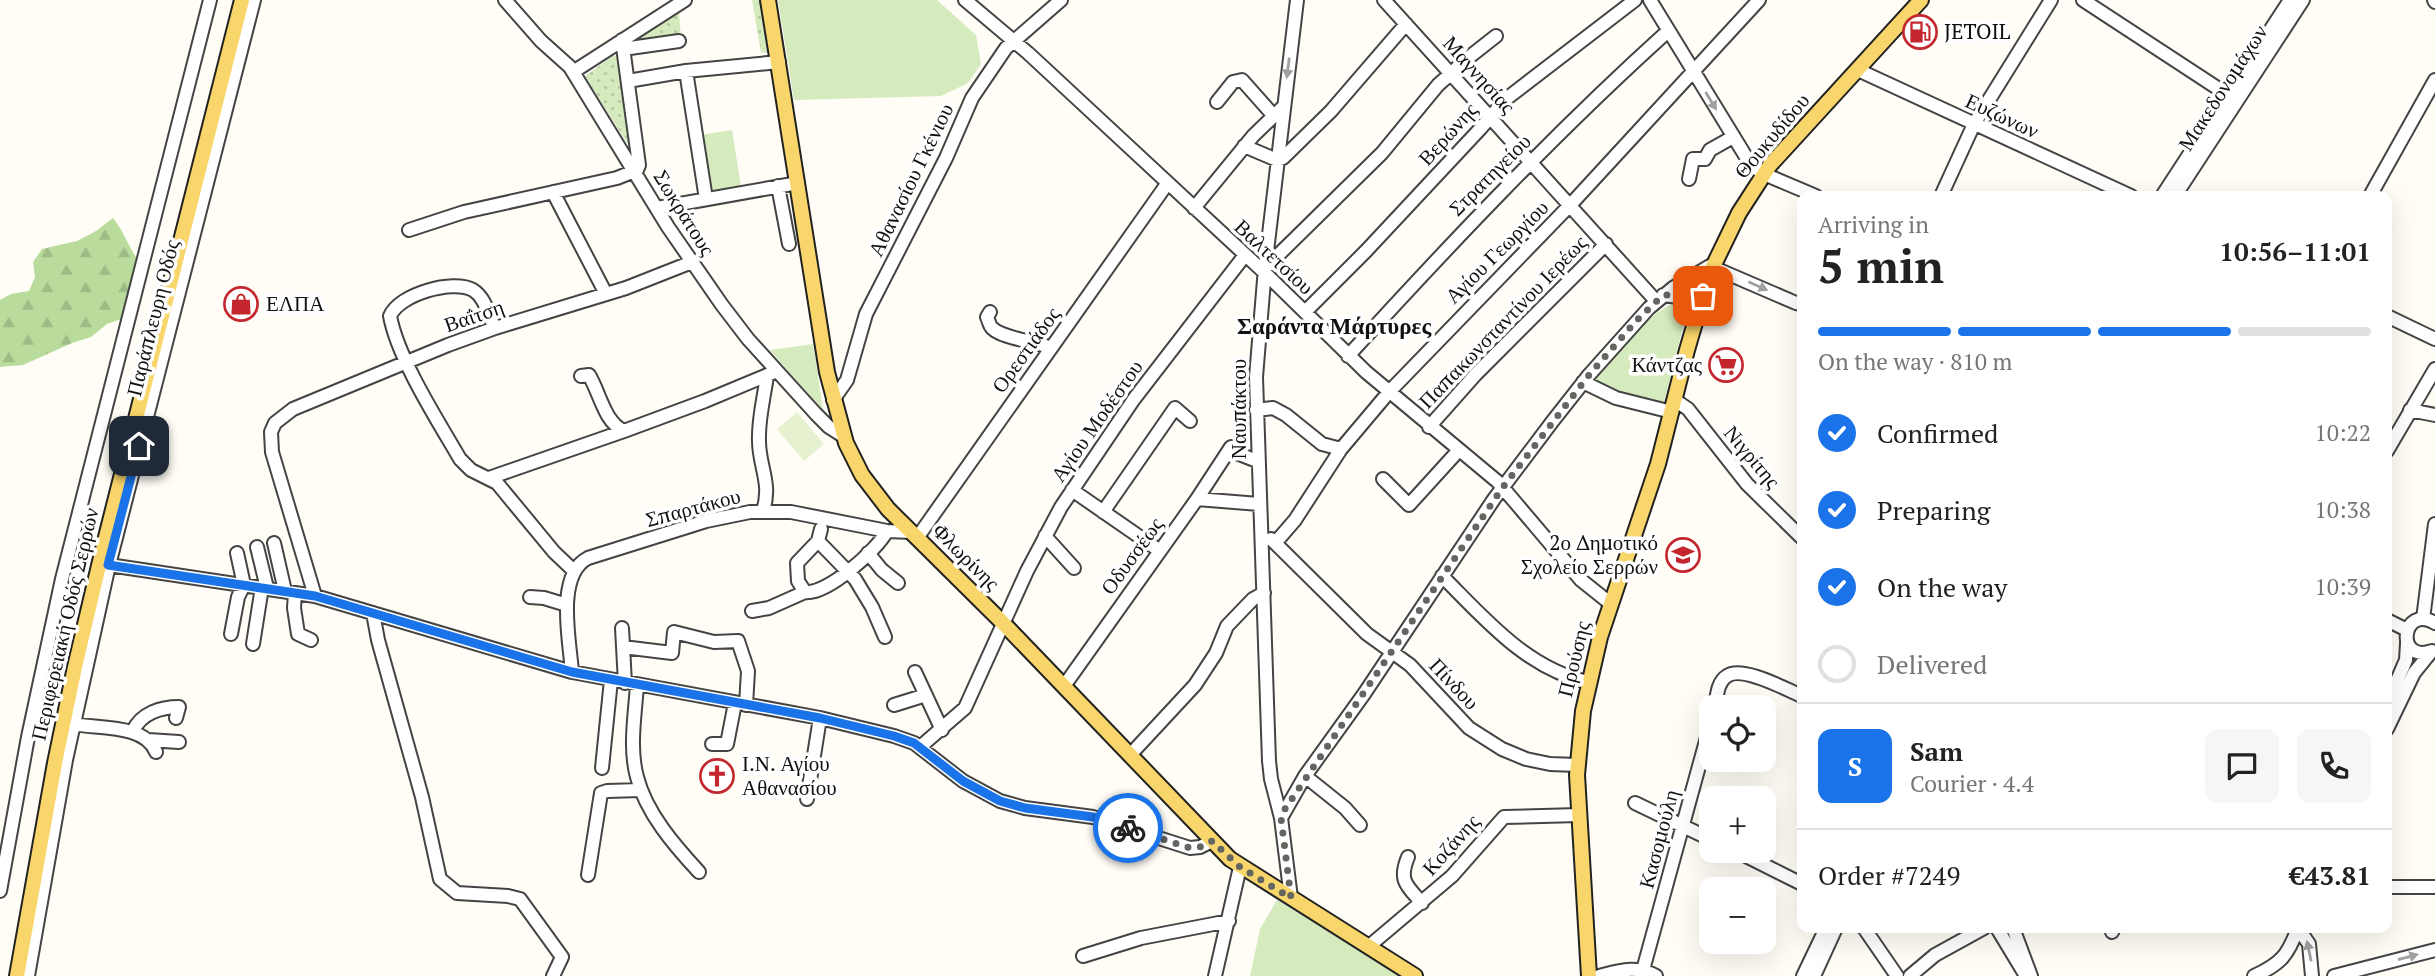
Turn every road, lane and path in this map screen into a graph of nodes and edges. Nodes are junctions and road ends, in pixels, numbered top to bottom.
1 (210, 0) edge
2 (242, 0) edge
3 (254, 0) edge
4 (505, 0) edge
5 (685, 0) edge
6 (768, 0) edge
7 (965, 0) edge
8 (1061, 0) edge
9 (1297, 0) edge
10 (1384, 0) edge
11 (1636, 0) edge
12 (1650, 0) edge
13 (1759, 0) edge
14 (1921, 0) edge
15 (2051, 0) edge
16 (2083, 0) edge
17 (2290, 0) edge
18 (2303, 0) edge
19 (1406, 23) junction
20 (1668, 31) junction
21 (1496, 36) dead end
22 (679, 41) dead end
23 (1014, 41) junction
24 (622, 45) junction
25 (779, 62) junction
26 (1858, 70) junction
27 (686, 71) junction
28 (573, 72) junction
29 (1451, 72) junction
30 (1693, 72) junction
31 (2435, 80) edge
32 (628, 81) junction
33 (2228, 95) junction
34 (1217, 102) dead end
35 (1278, 111) junction
36 (1490, 116) junction
37 (1974, 124) junction
38 (1733, 137) junction
39 (1244, 146) junction
40 (1277, 160) junction
41 (1531, 161) junction
42 (635, 171) junction
43 (1764, 174) junction
44 (1689, 179) dead end
45 (798, 183) junction
46 (1167, 184) junction
47 (778, 186) junction
48 (1804, 191) edge
49 (1943, 191) edge
50 (2120, 191) edge
51 (2165, 191) edge
52 (2178, 191) edge
53 (2373, 191) edge
54 (553, 192) junction
55 (706, 199) junction
56 (1571, 205) junction
57 (657, 208) junction
58 (1194, 208) junction
59 (409, 230) dead end
60 (789, 244) dead end
61 (1606, 244) junction
62 (1245, 255) junction
63 (692, 262) junction
64 (1713, 267) junction
65 (1265, 270) junction
66 (606, 294) junction
67 (1660, 298) junction
68 (1797, 303) edge
69 (1698, 311) junction
70 (990, 312) dead end
71 (1305, 313) junction
72 (2392, 318) edge
73 (495, 328) junction
74 (2435, 340) edge
75 (1051, 348) junction
76 (1348, 356) junction
77 (407, 362) junction
78 (1684, 363) joint
79 (2435, 369) edge
80 (772, 373) junction
81 (581, 376) dead end
82 (1583, 382) junction
83 (1389, 392) junction
84 (833, 400) junction
85 (1673, 406) junction
86 (1256, 410) junction
87 (2410, 410) junction
88 (2435, 415) edge
89 (1190, 421) dead end
90 (1429, 426) junction
91 (624, 431) junction
92 (843, 436) junction
93 (2392, 442) edge
94 (1341, 449) junction
95 (1459, 450) junction
96 (1257, 461) junction
97 (489, 478) junction
98 (1383, 479) dead end
99 (1503, 487) junction
100 (1072, 490) junction
101 (1196, 499) junction
102 (1259, 503) junction
103 (763, 511) junction
104 (791, 512) junction
105 (1103, 512) junction
106 (851, 524) junction
107 (2435, 524) edge
108 (887, 531) junction
109 (1797, 533) edge
110 (820, 535) junction
111 (914, 535) junction
112 (1045, 536) junction
113 (1261, 536) junction
114 (1276, 542) junction
115 (274, 543) dead end
116 (257, 547) dead end
117 (1160, 551) junction
118 (868, 553) junction
119 (237, 554) dead end
120 (108, 565) junction
121 (1074, 568) dead end
122 (574, 571) junction
123 (847, 571) junction
124 (1442, 576) junction
125 (898, 583) dead end
126 (244, 585) junction
127 (264, 587) junction
128 (290, 592) junction
129 (805, 592) junction
130 (1264, 593) junction
131 (315, 596) junction
132 (530, 597) dead end
133 (258, 601) junction
134 (1611, 604) junction
135 (567, 606) junction
136 (236, 608) junction
137 (752, 611) dead end
138 (373, 613) junction
139 (2429, 621) edge
140 (1003, 623) junction
141 (2392, 624) edge
142 (622, 628) dead end
143 (231, 634) dead end
144 (2407, 636) junction
145 (885, 637) dead end
146 (311, 640) dead end
147 (253, 644) dead end
148 (623, 647) junction
149 (1392, 651) junction
150 (2433, 651) edge
151 (572, 672) junction
152 (915, 672) dead end
153 (611, 680) junction
154 (1588, 682) junction
155 (631, 684) junction
156 (1064, 686) junction
157 (2392, 692) edge
158 (1797, 694) edge
159 (926, 695) junction
160 (1718, 695) edge
161 (741, 704) junction
162 (894, 705) dead end
163 (176, 718) dead end
164 (820, 718) junction
165 (2392, 718) edge
166 (73, 724) junction
167 (134, 729) junction
168 (942, 730) junction
169 (150, 734) junction
170 (179, 742) dead end
171 (712, 744) dead end
172 (920, 747) junction
173 (156, 752) dead end
174 (1130, 755) junction
175 (1577, 765) junction
176 (1699, 765) edge
177 (602, 768) dead end
178 (1305, 776) junction
179 (641, 790) junction
180 (807, 799) dead end
181 (1635, 803) dead end
182 (1579, 815) junction
183 (1281, 818) junction
184 (1360, 825) dead end
185 (1682, 825) junction
186 (1699, 834) edge
187 (1212, 841) junction
188 (1408, 858) dead end
189 (1760, 863) edge
190 (1240, 867) junction
191 (699, 872) dead end
192 (588, 874) dead end
193 (1797, 882) edge
194 (2392, 887) edge
195 (2435, 887) edge
196 (0, 891) edge
197 (1291, 898) junction
198 (1423, 903) junction
199 (1229, 920) junction
200 (1824, 933) edge
201 (1834, 933) edge
202 (1867, 933) edge
203 (1975, 933) edge
204 (2000, 933) edge
205 (2014, 933) edge
206 (2296, 933) edge
207 (2301, 933) edge
208 (1368, 947) junction
209 (2435, 950) edge
210 (1083, 956) dead end
211 (1643, 970) junction
212 (2274, 971) edge
213 (2024, 974) edge
214 (17, 976) edge
215 (28, 976) edge
216 (553, 976) edge
217 (1215, 976) edge
218 (1415, 976) edge
219 (1589, 976) edge
220 (1600, 976) edge
221 (1656, 976) edge
222 (1803, 976) edge
223 (1814, 976) edge
224 (1897, 976) edge
225 (1909, 976) edge
226 (2254, 976) edge
227 (2312, 976) edge
228 (2334, 976) edge

1 - 196 street, Παράπλευρη Οδός
2 - 214 main road, Περιφερειακή Οδός Σερρών
3 - 120 street, Παράπλευρη Οδός
4 - 28 street, Σωκράτους
5 - 24 street
6 - 25 main road, Φλωρίνης
7 - 23 street, Βαλτετσίου
8 - 23 street, Αθανασίου Γκένιου
9 -> 35 street, Ναυπάκτου
10 - 19 street, Μαγνησίας
11 - 36 street, Βερώνης
12 - 20 street
13 - 30 street, Αγίου Γεωργίου
14 - 26 main road, Θουκυδίδου
15 - 37 street
16 - 33 street
17 - 33 street, Μακεδονομάχων
18 - 52 street, Μακεδονομάχων
19 - 29 street, Μαγνησίας
19 - 40 street
20 - 30 street
20 - 41 street, Στρατηγείου
21 - 29 street
22 - 24 street
23 - 46 street, Βαλτετσίου
23 - 84 street, Αθανασίου Γκένιου
24 - 28 street
24 - 32 street
25 - 27 street
25 - 45 main road, Φλωρίνης
26 - 37 street, Ευζώνων
26 - 43 main road, Θουκυδίδου
27 - 32 street
27 - 55 street
28 - 42 street, Σωκράτους
29 - 36 street, Μαγνησίας
29 - 65 street
30 -> 38 street
30 - 56 street, Αγίου Γεωργίου
31 - 53 street
32 - 42 street
33 - 51 street, Μακεδονομάχων
34 - 35 street
35 - 39 street
35 - 40 street, Ναυπάκτου
36 - 41 street, Μαγνησίας
36 - 71 street, Βερώνης
37 - 49 street
37 - 50 street, Ευζώνων
38 - 43 street
38 - 44 street
39 - 40 street
39 - 58 street
40 - 65 street, Ναυπάκτου
41 - 56 street, Μαγνησίας
41 - 76 street, Στρατηγείου
42 - 54 street
42 - 57 street, Σωκράτους
43 - 48 street
43 - 64 main road, Θουκυδίδου
45 - 47 street
45 - 84 main road, Φλωρίνης
46 - 58 street, Βαλτετσίου
46 - 75 street, Ορεστιάδος
47 - 55 street
47 - 60 street
54 - 59 street
54 - 66 street
55 - 57 street
56 - 61 street, Μαγνησίας
56 - 83 street, Αγίου Γεωργίου
57 - 63 street, Σωκράτους
58 - 62 street, Βαλτετσίου
61 - 67 street, Μαγνησίας
61 - 90 street, Παπακωνσταντίνου Ιερέως
62 - 65 street, Βαλτετσίου
62 - 100 street, Αγίου Μοδέστου
63 - 66 street, Βαΐτση
63 - 80 street, Σωκράτους
64 - 67 street
64 -> 68 street
64 - 69 main road, Θουκυδίδου
65 - 71 street, Βαλτετσίου
65 - 86 street, Ναυπάκτου
66 - 73 street, Βαΐτση
67 - 69 street, Μαγνησίας
67 - 82 street
69 - 78 main road, Θουκυδίδου
70 - 75 street
71 - 76 street, Βαλτετσίου
72 - 74 street
73 - 77 street, Βαΐτση
73 - 77 street
75 - 111 street, Ορεστιάδος
76 - 83 street, Βαλτετσίου
77 - 97 street
77 - 131 street, Βαΐτση
78 - 85 main road, Προύσης
79 - 87 street
80 - 91 street
80 - 92 street, Σωκράτους
80 - 103 street
81 - 91 street
82 - 85 street
82 - 99 street
83 - 90 street, Βαλτετσίου
83 - 94 street, Αγίου Γεωργίου
84 - 92 main road, Φλωρίνης
85 - 109 street, Νιγρίτης
85 - 134 main road, Προύσης
86 - 94 street
86 - 96 street, Ναυπάκτου
87 - 88 street
87 - 93 street
89 - 105 street
90 - 95 street, Βαλτετσίου
91 - 97 street
92 - 111 main road, Φλωρίνης
94 - 114 street, Αγίου Γεωργίου
95 - 98 street
95 - 99 street, Βαλτετσίου
96 - 101 street, Οδυσσέως
96 - 102 street, Ναυπάκτου
97 - 122 street
99 - 124 street
99 - 134 street, Βαλτετσίου
100 - 105 street
100 - 112 street, Αγίου Μοδέστου
101 - 102 street
101 - 117 street, Οδυσσέως
102 - 113 street, Ναυπάκτου
103 - 104 street, Σπαρτάκου
103 - 122 street, Σπαρτάκου
104 - 106 street, Σπαρτάκου
104 - 110 street
105 - 117 street
106 - 108 street, Σπαρτάκου
106 - 110 street
107 - 139 street
108 - 111 street, Σπαρτάκου
108 - 118 street
110 - 123 street
110 - 129 street
111 - 140 main road, Φλωρίνης
112 - 121 street
112 - 140 street, Αγίου Μοδέστου
113 - 114 street, Πίνδου
113 - 130 street, Ναυπάκτου
114 - 149 street, Πίνδου
115 - 128 street
116 - 127 street
117 - 156 street, Οδυσσέως
118 - 123 street
118 - 125 street
119 - 126 street
120 - 126 street
120 - 166 street, Παράπλευρη Οδός
122 - 135 street
123 - 129 street
123 - 145 street
124 - 149 street
124 - 154 street
126 - 127 street
126 - 136 street
127 - 128 street
127 - 133 street
128 - 131 street
128 - 146 street
129 - 137 street
130 - 174 street
130 - 183 street, Ναυπάκτου
131 - 138 street
132 - 135 street
133 - 136 street
133 - 147 street
134 - 154 main road, Προύσης
135 - 151 street
136 - 143 street
138 - 151 street
138 - 216 street
139 - 144 street
140 - 156 main road, Φλωρίνης
140 - 168 street, Αγίου Μοδέστου
141 - 144 street
142 - 148 street
144 - 150 street
144 - 157 street
148 - 155 street
148 - 161 street
149 - 175 street, Πίνδου
149 - 178 street
150 - 165 street
151 - 153 street
152 - 159 street
153 - 155 street
153 - 177 street
154 - 175 main road, Προύσης
155 - 161 street
155 - 179 street
156 - 174 main road, Φλωρίνης
158 - 160 street
159 - 162 street
159 - 168 street
161 - 164 street
161 - 171 street
163 - 167 street
164 - 172 street
164 - 180 street
166 - 167 street
166 - 215 street, Παράπλευρη Οδός
167 - 169 street
168 - 172 street, Αγίου Μοδέστου
169 - 170 street
169 - 173 street
172 - 187 street
174 - 187 main road, Φλωρίνης
175 - 182 main road, Προύσης
176 - 185 street, Κασομούλη
178 - 183 street
178 - 184 street
179 - 191 street
179 - 192 street
181 - 185 street
182 - 198 street, Κοζάνης
182 - 219 main road, Προύσης
183 - 197 street, Ναυπάκτου
185 - 186 street
185 - 211 street, Κασομούλη
187 - 190 main road, Φλωρίνης
188 - 198 street
189 - 193 street
190 - 197 main road, Φλωρίνης
190 - 199 street
194 - 195 street
197 - 208 main road, Φλωρίνης
198 - 208 street, Κοζάνης
199 - 210 street
199 - 217 street
200 - 222 street
201 - 223 street
202 - 224 street
203 - 225 street
204 - 213 street
205 - 213 street
206 - 212 street
227 -> 207 street
208 - 218 main road, Φλωρίνης
228 -> 209 street
211 - 220 street
211 - 221 street
212 - 226 street

